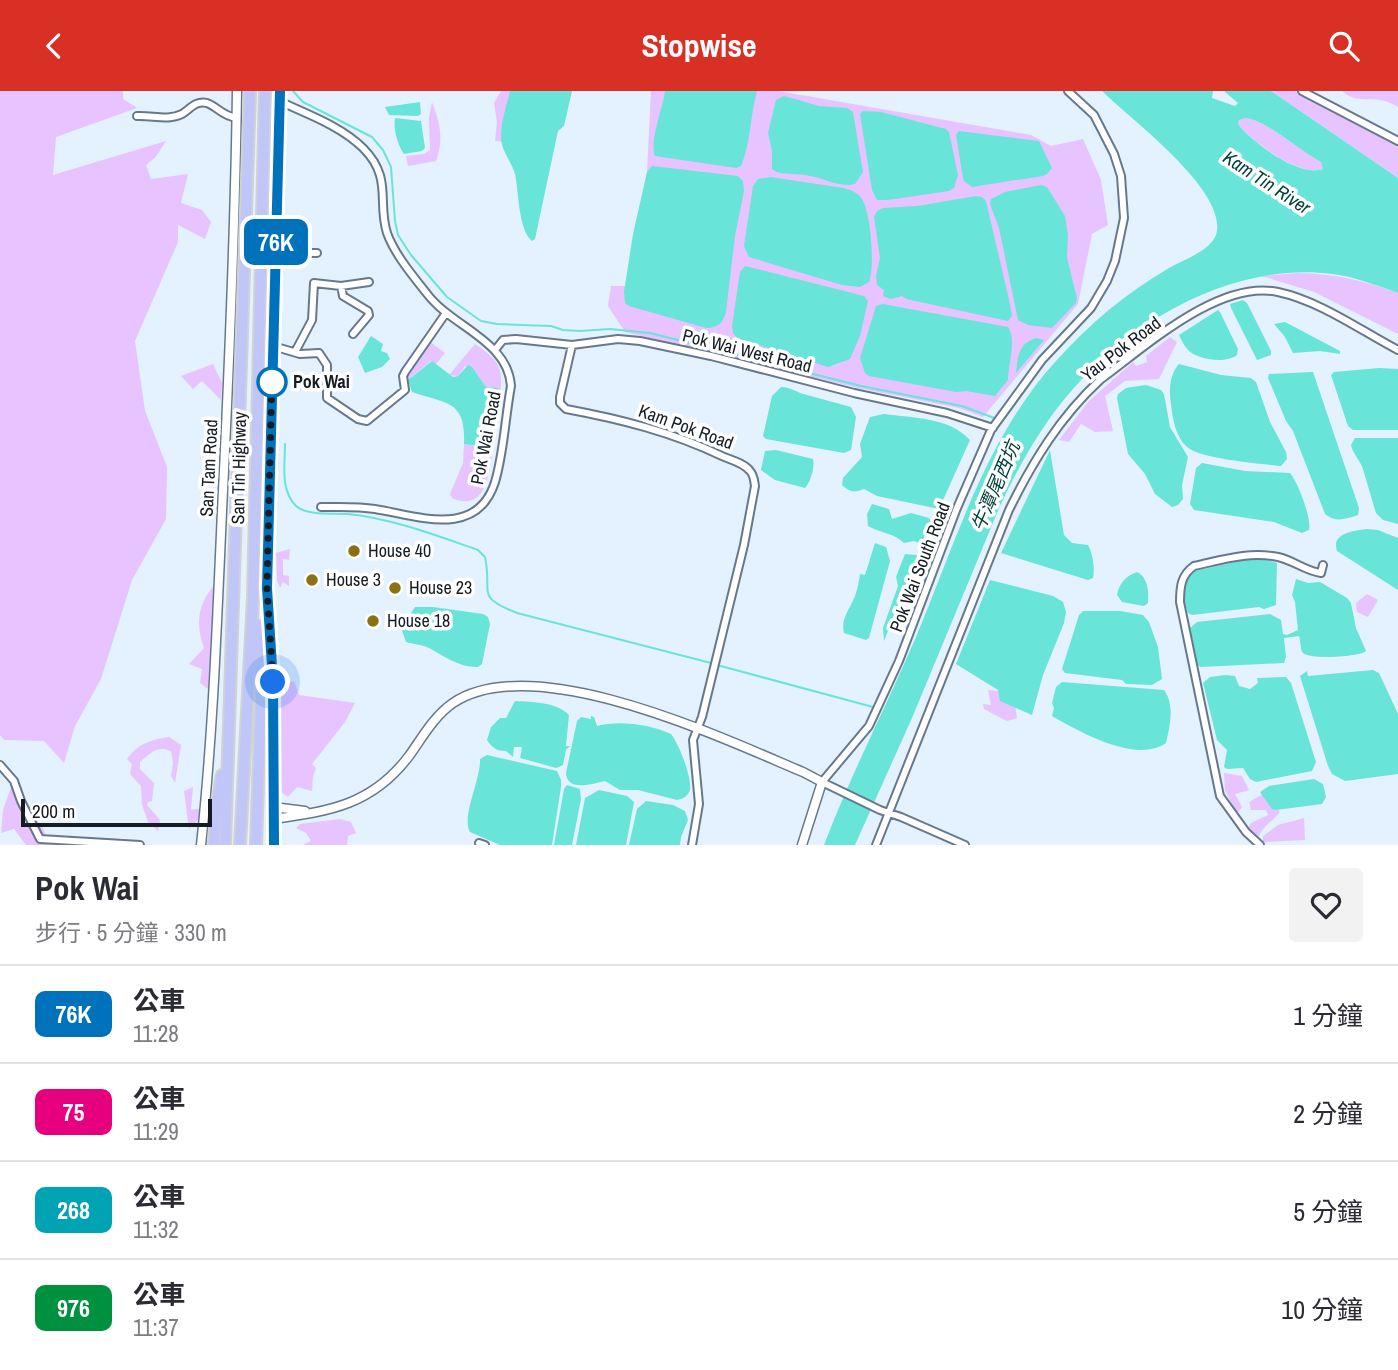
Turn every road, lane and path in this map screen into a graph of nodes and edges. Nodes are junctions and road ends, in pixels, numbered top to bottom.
1 (237, 91) edge
2 (250, 91) edge
3 (265, 91) edge
4 (280, 91) edge
5 (1068, 91) edge
6 (1302, 91) edge
7 (279, 101) junction
8 (137, 116) dead end
9 (237, 118) junction
10 (1398, 141) edge
11 (275, 253) junction
12 (317, 253) dead end
13 (369, 282) dead end
14 (341, 286) junction
15 (446, 313) junction
16 (353, 334) dead end
17 (572, 345) junction
18 (273, 346) junction
19 (495, 350) junction
20 (1398, 350) edge
21 (295, 352) junction
22 (993, 428) junction
23 (321, 507) dead end
24 (1323, 565) dead end
25 (253, 598) junction
26 (696, 728) junction
27 (229, 731) junction
28 (0, 765) edge
29 (830, 786) junction
30 (274, 807) junction
31 (336, 809) junction
32 (888, 813) junction
33 (274, 819) junction
34 (140, 845) edge
35 (192, 845) edge
36 (201, 845) edge
37 (214, 845) edge
38 (225, 845) edge
39 (240, 845) edge
40 (256, 845) edge
41 (274, 845) edge
42 (692, 845) edge
43 (802, 845) edge
44 (876, 845) edge
45 (965, 845) edge
46 (1260, 845) edge

1 - 9 street, San Tam Road
2 - 27 highway, San Tin Highway
3 - 25 highway, San Tin Highway
4 - 7 street
5 - 22 street, Pok Wai South Road
6 - 10 street
7 - 11 street
7 - 15 street, Pok Wai Road
8 - 9 street
9 - 36 street, San Tam Road
11 - 12 street
11 - 18 street
13 - 14 street
14 - 16 street
14 - 21 street
15 - 19 street, Pok Wai Road
15 - 21 street
17 - 19 street, Pok Wai West Road
17 - 22 street, Pok Wai West Road
17 - 26 street, Kam Pok Road
18 - 21 street
18 - 30 street
19 - 23 street, Pok Wai Road
20 - 32 street, Yau Pok Road
22 - 29 street, Pok Wai South Road
24 - 46 street
25 - 39 highway, San Tin Highway
25 - 40 highway
26 - 29 street
26 - 31 street
26 - 42 street
27 - 37 highway
27 - 38 highway, San Tin Highway
28 - 34 street
29 - 32 street
29 - 43 street
30 - 31 street
30 - 33 street
31 - 33 street
32 - 44 street, Yau Pok Road
32 - 45 street
33 - 41 street
35 - 36 street

